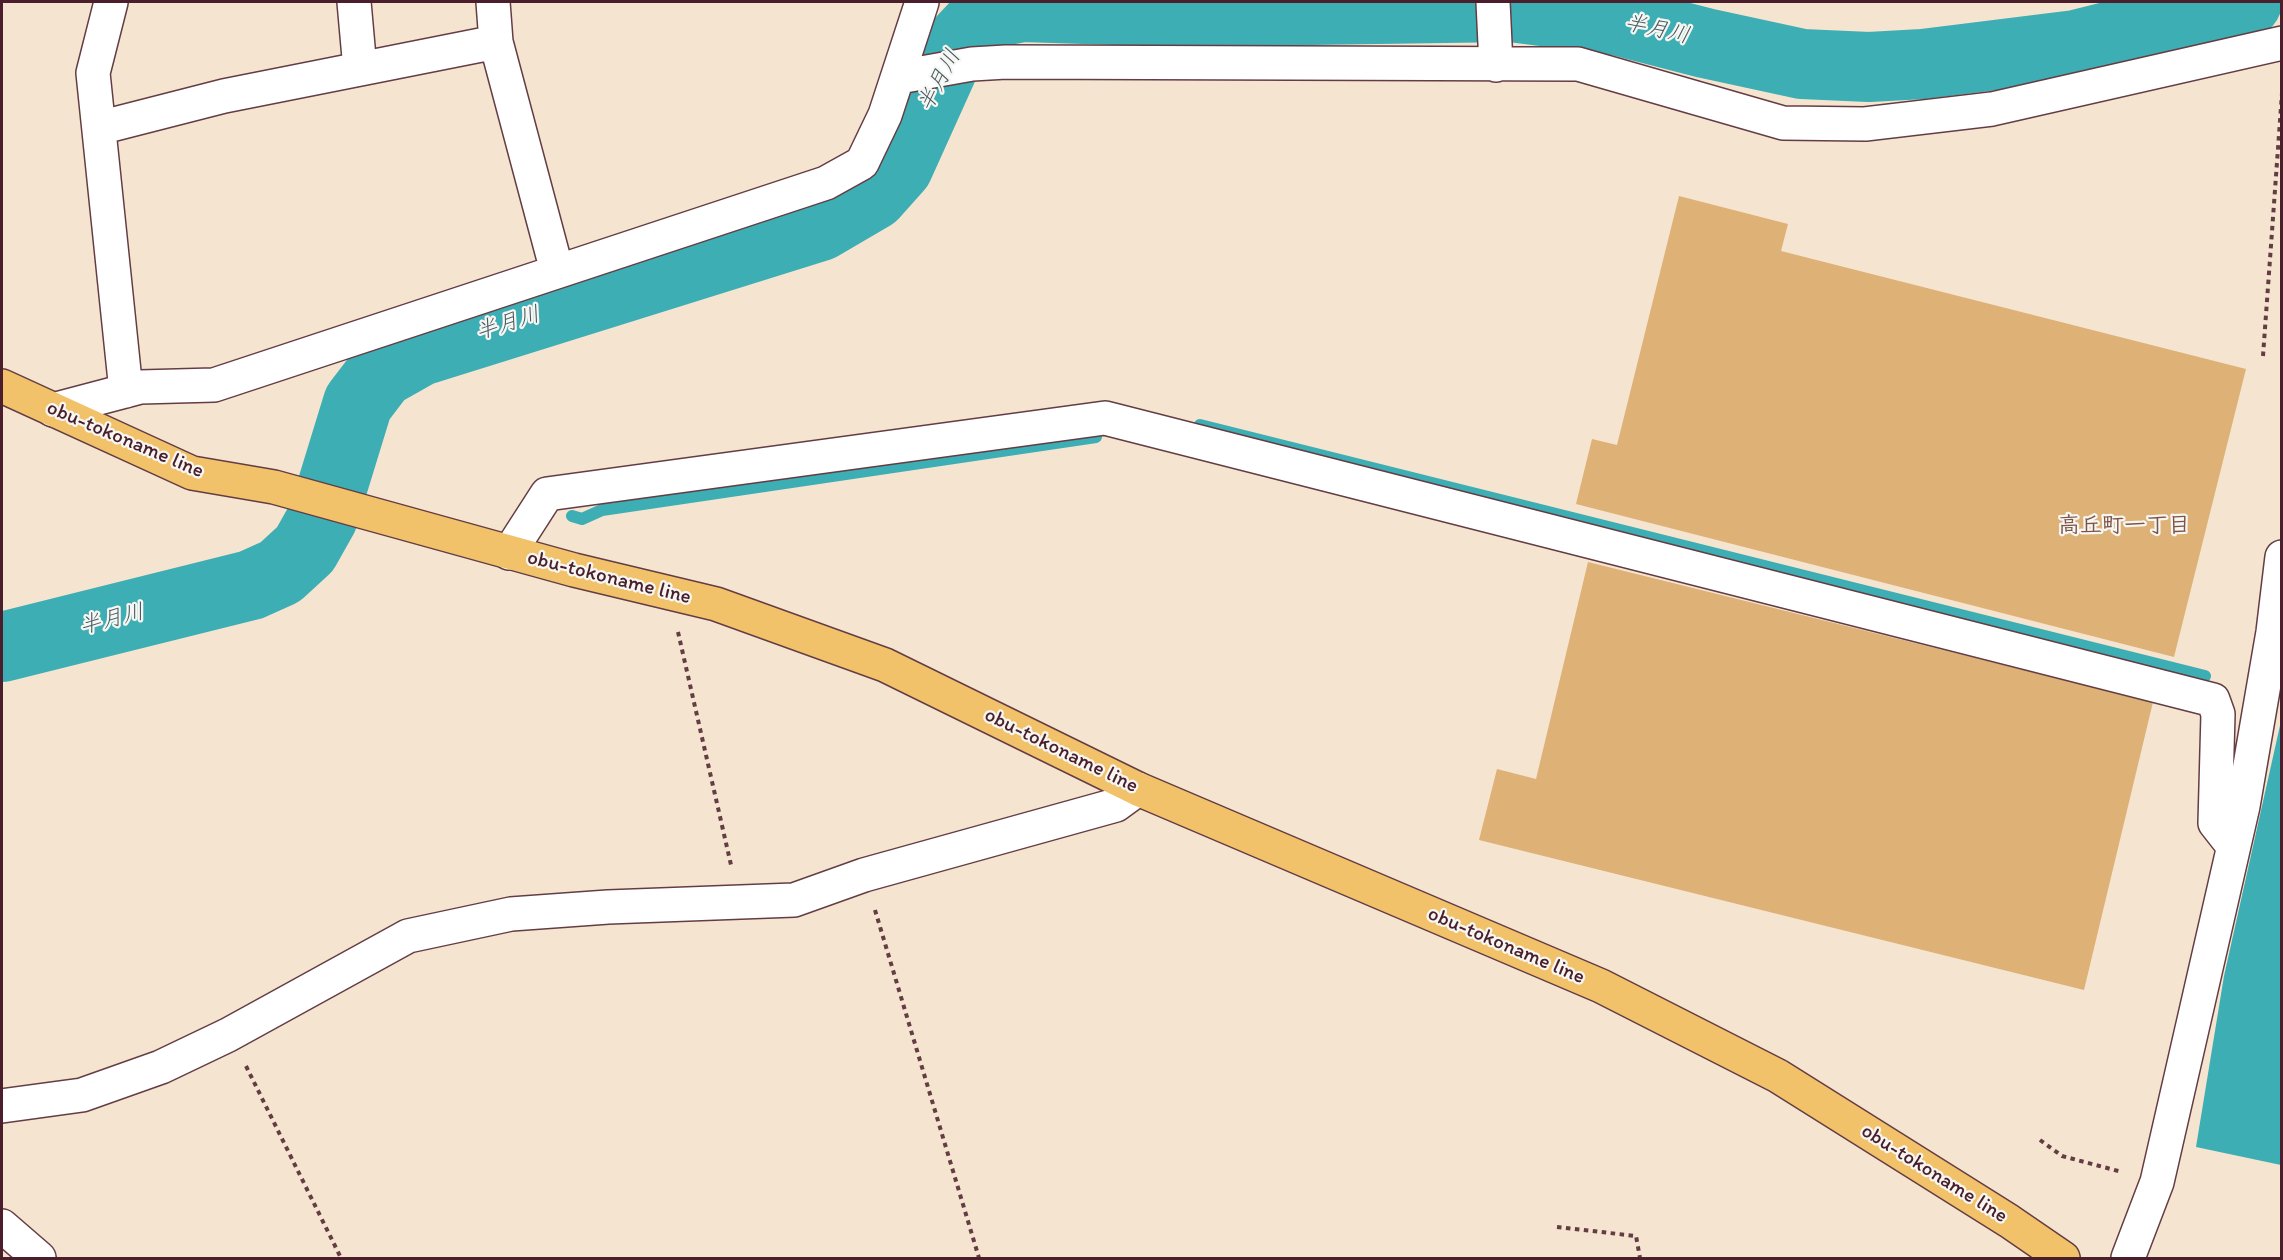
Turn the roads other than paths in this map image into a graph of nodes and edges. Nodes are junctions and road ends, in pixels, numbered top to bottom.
1 (111, 2) edge
2 (354, 2) edge
3 (493, 2) edge
4 (922, 2) edge
5 (1494, 15) edge
6 (496, 42) junction
7 (2282, 43) edge
8 (1496, 65) junction
9 (360, 69) junction
10 (910, 75) junction
11 (99, 128) junction
12 (557, 271) junction
13 (2, 386) edge
14 (126, 391) junction
15 (52, 410) junction
16 (509, 553) junction
17 (2282, 557) edge
18 (1138, 789) junction
19 (2232, 846) junction
20 (2, 1106) edge
21 (2, 1226) edge
22 (39, 1258) edge
23 (2063, 1258) edge
24 (2128, 1258) edge

1 - 11 street
2 - 9 street
3 - 6 street
4 - 10 street
5 - 8 street
6 - 9 street
6 - 12 street
7 - 8 street
8 - 10 street
9 - 11 street
10 - 12 street
11 - 14 street
12 - 14 street
13 - 15 main road, obu-tokoname line
14 - 15 street
15 - 16 main road, obu-tokoname line
16 - 18 main road, obu-tokoname line
16 - 19 street
17 - 19 street
18 - 20 street
18 - 23 main road, obu-tokoname line
19 - 24 street
21 - 22 street

